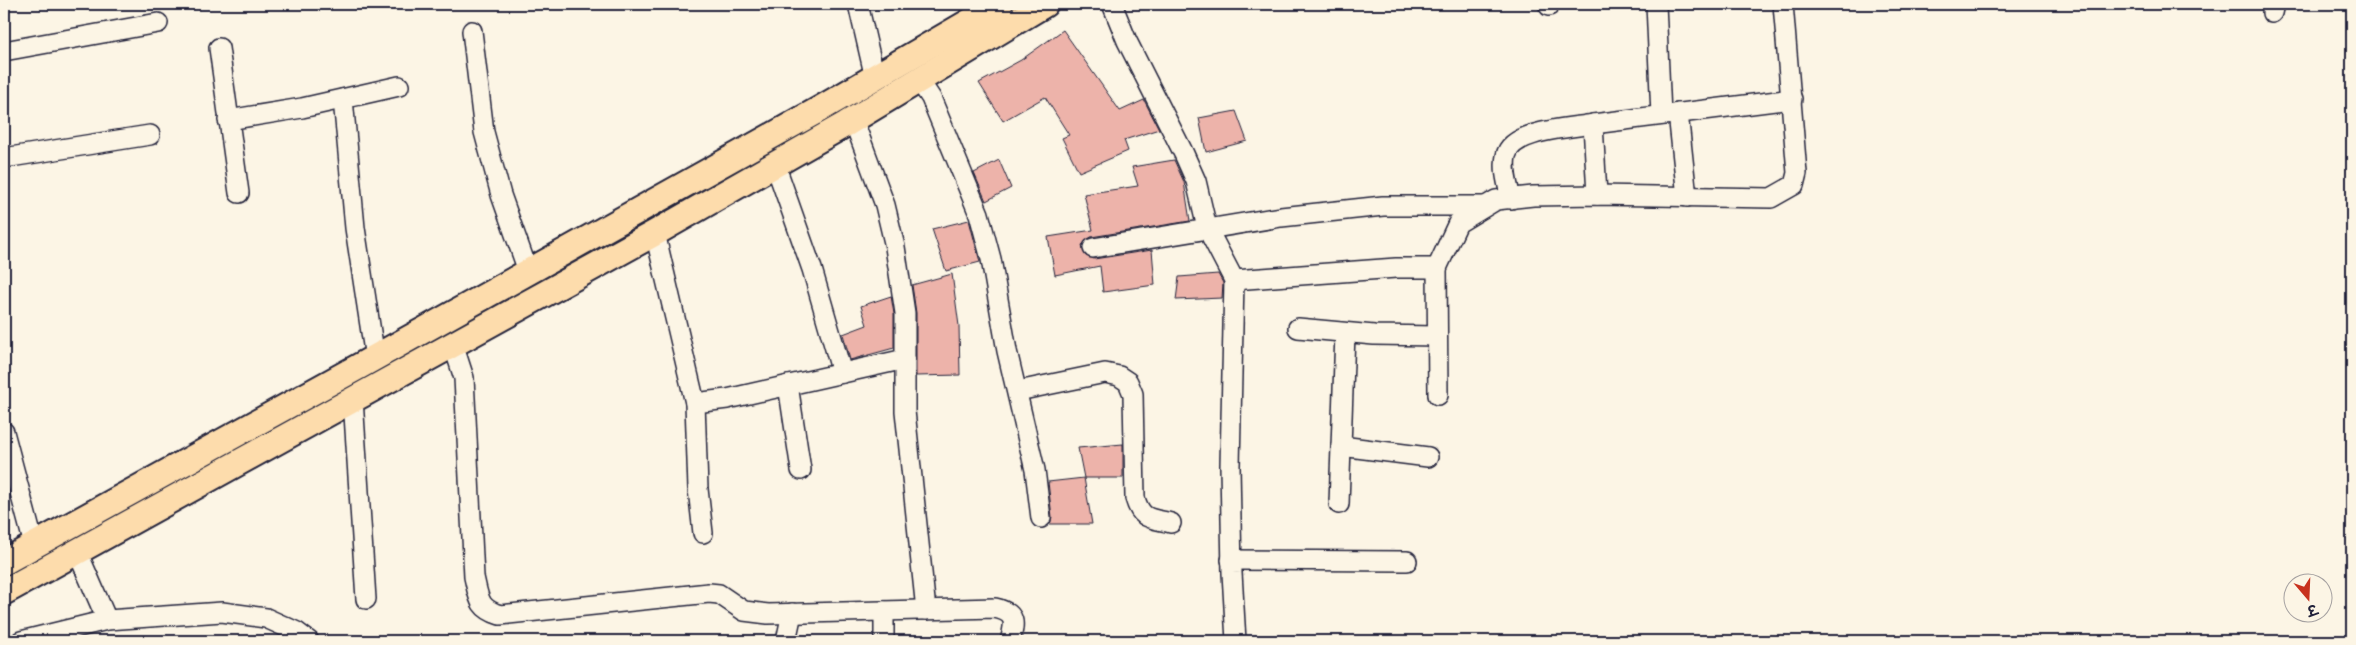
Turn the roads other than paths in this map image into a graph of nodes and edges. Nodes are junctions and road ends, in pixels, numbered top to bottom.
1 (858, 4) edge
2 (1000, 4) edge
3 (1045, 4) edge
4 (1112, 4) edge
5 (1656, 4) edge
6 (1783, 4) edge
7 (158, 23) dead end
8 (472, 31) dead end
9 (219, 48) dead end
10 (4, 51) edge
11 (875, 78) junction
12 (919, 80) junction
13 (399, 86) dead end
14 (343, 99) junction
15 (1792, 99) junction
16 (833, 102) junction
17 (1670, 114) junction
18 (228, 120) junction
19 (849, 121) junction
20 (1594, 124) junction
21 (150, 135) dead end
22 (4, 158) edge
23 (776, 164) junction
24 (240, 193) dead end
25 (1596, 195) junction
26 (1687, 197) junction
27 (1511, 199) junction
28 (1485, 206) junction
29 (1207, 228) junction
30 (655, 233) junction
31 (1093, 248) dead end
32 (1438, 268) junction
33 (528, 271) junction
34 (1234, 280) junction
35 (1298, 328) dead end
36 (1345, 333) junction
37 (1438, 336) junction
38 (453, 344) junction
39 (905, 358) junction
40 (371, 360) junction
41 (842, 373) junction
42 (381, 384) junction
43 (788, 385) junction
44 (1018, 391) junction
45 (1438, 395) dead end
46 (353, 399) junction
47 (695, 403) junction
48 (4, 432) edge
49 (1341, 446) junction
50 (1428, 458) dead end
51 (801, 470) dead end
52 (1339, 504) dead end
53 (1041, 518) dead end
54 (76, 522) junction
55 (1171, 523) dead end
56 (703, 532) dead end
57 (34, 545) junction
58 (83, 548) junction
59 (1231, 560) junction
60 (1407, 561) dead end
61 (4, 562) edge
62 (4, 592) edge
63 (366, 599) dead end
64 (926, 610) junction
65 (884, 611) junction
66 (792, 613) junction
67 (107, 620) junction
68 (21, 641) edge
69 (308, 641) edge
70 (786, 641) edge
71 (884, 641) edge
72 (1010, 641) edge
73 (1236, 641) edge

1 - 11 street
2 - 11 main road
3 - 12 main road
4 - 29 street
5 - 17 street
6 - 15 street
7 - 10 street
8 - 33 street
9 - 18 street
11 - 16 main road
12 - 19 main road
12 - 44 street
13 - 14 street
14 - 18 street
14 - 40 street
15 - 17 street
15 - 26 street
16 - 19 street
16 - 33 main road
17 - 20 street
17 - 26 street
18 - 24 street
19 - 23 main road
19 - 39 street
20 - 25 street
20 - 27 street
21 - 22 street
23 - 30 main road
23 - 41 street
25 - 26 street
25 - 27 street
27 - 28 street
28 - 29 street
28 - 32 street
29 - 31 street
29 - 34 street
30 - 38 main road
30 - 47 street
32 - 34 street
32 - 37 street
33 - 40 main road
34 - 59 street
35 - 36 street
36 - 37 street
36 - 49 street
37 - 45 street
38 - 42 main road
38 - 66 street
39 - 41 street
39 - 64 street
40 - 42 street
40 - 54 main road
41 - 43 street
42 - 46 main road
43 - 47 street
43 - 51 street
44 - 53 street
44 - 55 street
46 - 58 main road
46 - 63 street
47 - 56 street
48 - 57 street
49 - 50 street
49 - 52 street
54 - 57 main road
54 - 58 street
57 - 61 main road
58 - 62 main road
58 - 67 street
59 - 60 street
59 - 73 street
64 - 65 street
64 - 72 street
65 - 66 street
65 - 71 street
66 - 70 street
67 - 68 street
67 - 69 street

